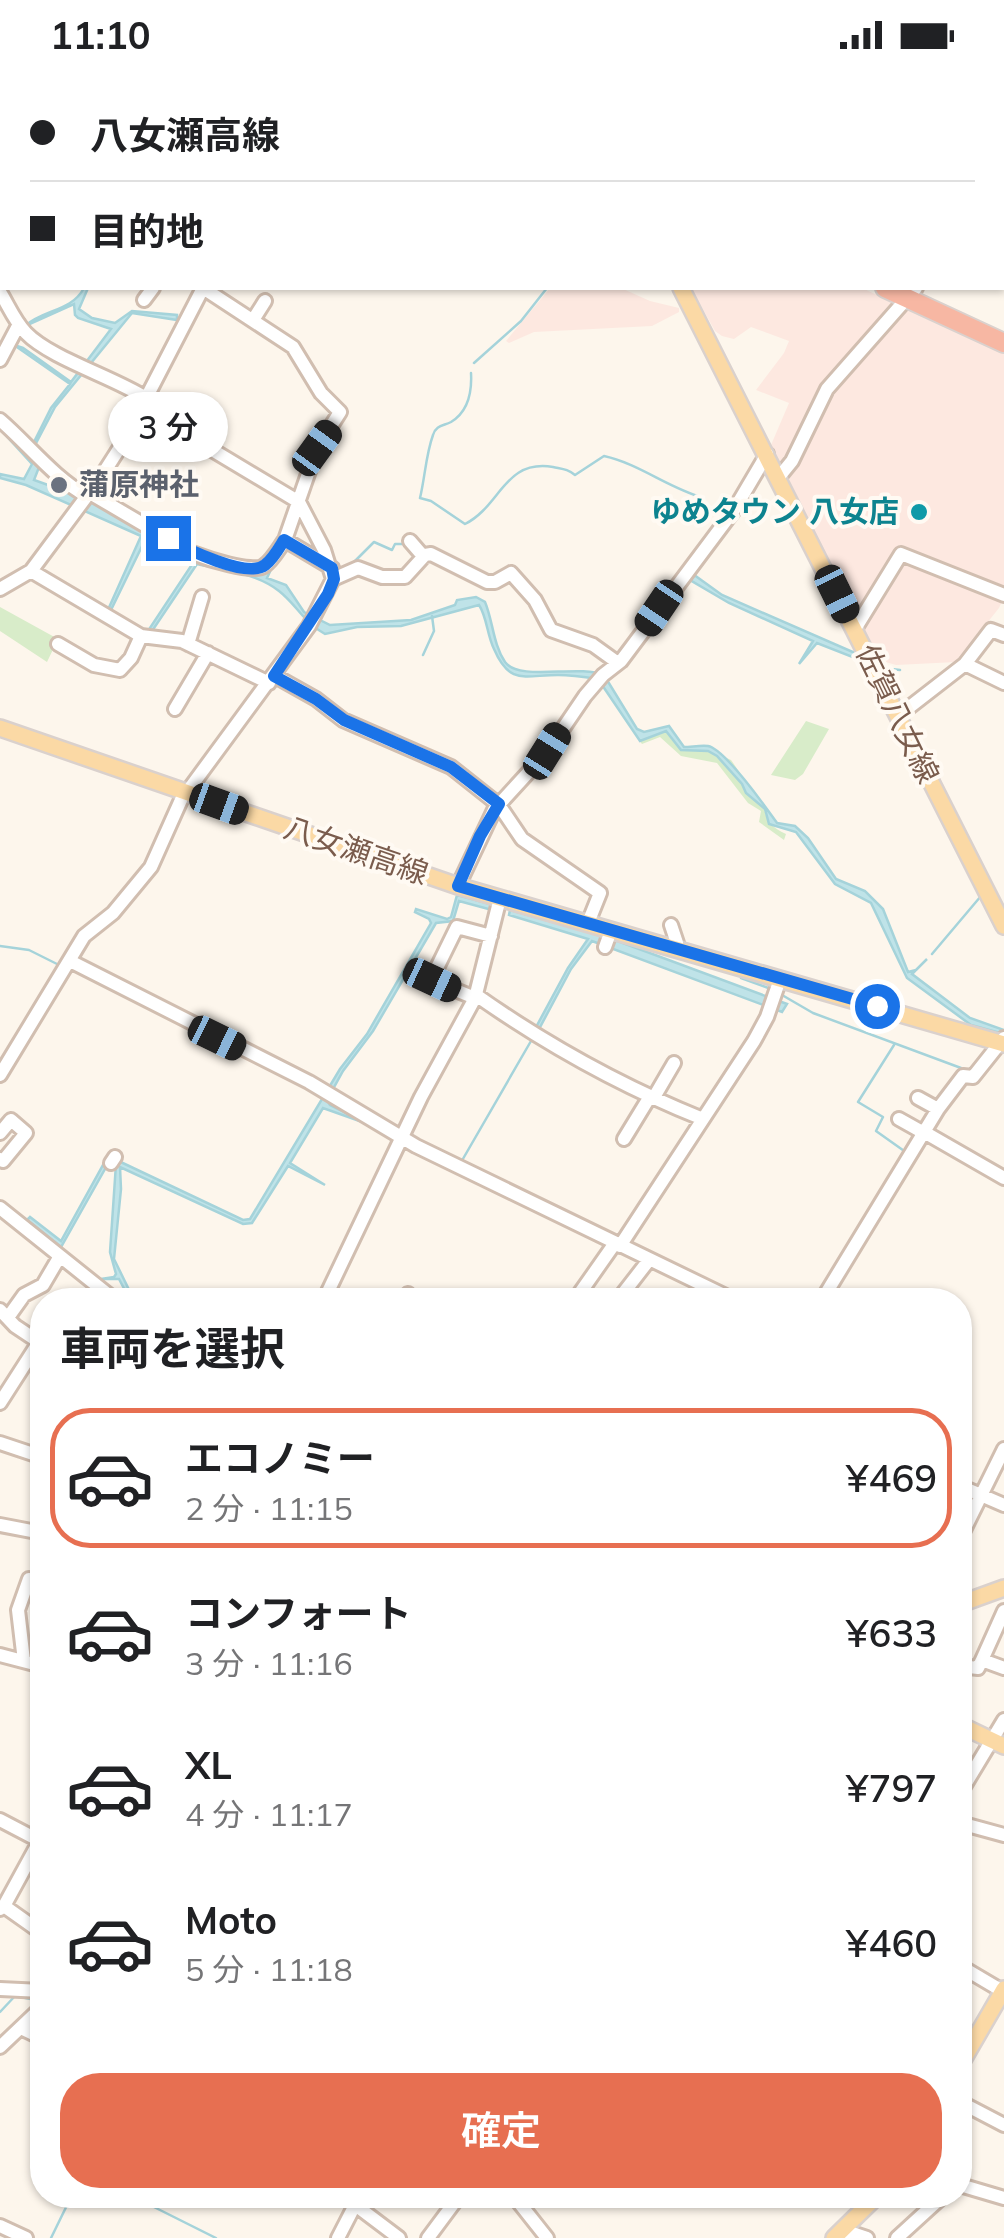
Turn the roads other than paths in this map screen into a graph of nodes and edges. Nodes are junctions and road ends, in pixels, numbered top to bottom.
1 (152, 290) edge
2 (202, 290) edge
3 (206, 290) edge
4 (682, 290) edge
5 (912, 290) edge
6 (0, 292) edge
7 (144, 300) dead end
8 (264, 300) dead end
9 (253, 320) junction
10 (22, 328) junction
11 (1004, 329) edge
12 (1004, 343) edge
13 (0, 360) edge
14 (146, 400) junction
15 (0, 420) edge
16 (768, 454) junction
17 (779, 477) junction
18 (85, 499) junction
19 (299, 502) junction
20 (284, 540) junction
21 (410, 541) dead end
22 (424, 556) junction
23 (31, 571) junction
24 (333, 574) junction
25 (0, 589) edge
26 (1004, 595) edge
27 (202, 597) dead end
28 (855, 629) junction
29 (1004, 634) edge
30 (142, 636) junction
31 (58, 644) dead end
32 (188, 644) junction
33 (208, 654) junction
34 (618, 663) junction
35 (965, 664) junction
36 (272, 679) junction
37 (1004, 683) edge
38 (174, 709) dead end
39 (898, 716) junction
40 (0, 728) edge
41 (186, 792) junction
42 (497, 807) junction
43 (458, 886) junction
44 (500, 898) junction
45 (590, 918) dead end
46 (1004, 926) edge
47 (491, 936) junction
48 (70, 961) junction
49 (778, 983) junction
50 (476, 997) junction
51 (1003, 1041) edge
52 (674, 1063) dead end
53 (2, 1067) edge
54 (651, 1098) junction
55 (918, 1098) dead end
56 (938, 1109) junction
57 (899, 1118) dead end
58 (703, 1119) junction
59 (924, 1132) junction
60 (0, 1133) edge
61 (401, 1138) junction
62 (623, 1138) dead end
63 (0, 1158) edge
64 (1004, 1178) edge
65 (0, 1208) edge
66 (617, 1245) junction
67 (60, 1256) junction
68 (649, 1260) junction
69 (37, 1288) edge
70 (100, 1288) edge
71 (330, 1288) edge
72 (584, 1288) edge
73 (627, 1288) edge
74 (700, 1288) edge
75 (829, 1288) edge
76 (30, 1292) edge
77 (4, 1313) edge
78 (30, 1336) edge
79 (30, 1359) edge
80 (0, 1402) edge
81 (0, 1442) edge
82 (1004, 1449) edge
83 (30, 1453) edge
84 (972, 1492) edge
85 (981, 1496) junction
86 (1004, 1505) edge
87 (972, 1514) edge
88 (0, 1524) edge
89 (30, 1530) edge
90 (30, 1580) edge
91 (1004, 1588) edge
92 (972, 1600) edge
93 (1004, 1611) edge
94 (0, 1655) edge
95 (982, 1660) junction
96 (24, 1661) junction
97 (30, 1663) edge
98 (972, 1667) edge
99 (1004, 1668) edge
100 (1004, 1720) edge
101 (972, 1731) edge
102 (998, 1743) edge
103 (972, 1778) edge
104 (0, 1820) edge
105 (972, 1826) edge
106 (1004, 1835) edge
107 (30, 1836) edge
108 (30, 1861) edge
109 (2, 1908) edge
110 (30, 1926) edge
111 (972, 1973) edge
112 (0, 1988) edge
113 (30, 1991) edge
114 (1004, 1991) edge
115 (997, 2017) edge
116 (30, 2019) edge
117 (21, 2028) junction
118 (30, 2032) edge
119 (972, 2045) edge
120 (0, 2047) edge
121 (972, 2108) edge
122 (1004, 2125) edge
123 (972, 2188) edge
124 (1004, 2198) edge
125 (353, 2208) edge
126 (359, 2208) edge
127 (450, 2208) edge
128 (521, 2208) edge
129 (866, 2208) edge
130 (932, 2208) edge
131 (0, 2226) edge
132 (908, 2235) edge
133 (840, 2237) edge
134 (26, 2238) edge
135 (338, 2238) edge
136 (399, 2238) edge
137 (428, 2238) edge
138 (546, 2238) edge
139 (867, 2238) edge

1 - 7 street
2 - 14 street
3 - 9 street
4 - 16 main road, 佐賀八女線
5 - 11 highway
5 - 12 highway
5 - 17 street
6 - 10 street
8 - 9 street
9 - 19 street
10 - 13 street
10 - 14 street
14 - 18 street
14 - 19 street
15 - 18 street
16 - 17 main road, 佐賀八女線
16 - 34 street
17 - 28 main road, 佐賀八女線
18 - 20 street
18 - 23 street
19 - 20 street
19 - 24 street
20 - 24 street
21 - 22 street
22 - 24 street
22 - 34 street
23 - 25 street
23 - 30 street
24 - 36 street
26 - 28 street
27 - 32 street
28 - 39 main road, 佐賀八女線
29 - 35 street
30 - 31 street
30 - 32 street
32 - 33 street
33 - 36 street
33 - 38 street
34 - 42 street
35 - 37 street
35 - 39 street
36 - 41 street
36 - 42 street
39 - 46 main road, 佐賀八女線
40 - 41 main road, 八女瀬高線
41 - 43 main road, 八女瀬高線
41 - 48 street
42 - 43 street
42 - 45 street
43 - 44 main road, 八女瀬高線
44 - 47 street
44 - 49 main road, 八女瀬高線
47 - 50 street
47 - 50 street
48 - 53 street
48 - 61 street
49 - 51 main road, 八女瀬高線
49 - 58 street
50 - 54 street
50 - 61 street
51 - 56 street
52 - 54 street
54 - 58 street
54 - 62 street
55 - 56 street
56 - 59 street
57 - 59 street
58 - 66 street
59 - 64 street
59 - 75 street
60 - 63 street
61 - 66 street
61 - 71 street
65 - 67 street
66 - 68 street
66 - 72 street
67 - 69 street
67 - 70 street
68 - 73 street
68 - 74 street
76 - 77 street
77 - 78 street
79 - 80 street
81 - 83 street
82 - 85 street
84 - 85 street
85 - 86 street
85 - 87 street
88 - 89 street
90 - 96 street
91 - 92 main road
93 - 95 street
94 - 96 street
95 - 98 street
95 - 99 street
96 - 97 street
100 - 102 street
101 - 102 main road
102 - 103 street
104 - 107 street
105 - 106 street
108 - 109 street
109 - 110 street
111 - 114 street
112 - 113 street
114 - 115 main road
115 - 119 main road
116 - 117 street
117 - 118 street
117 - 120 street
121 - 122 street
123 - 124 street
125 - 135 street
126 - 136 street
127 - 137 street
128 - 138 street
129 - 133 main road
130 - 132 street
131 - 134 street
133 - 139 street

